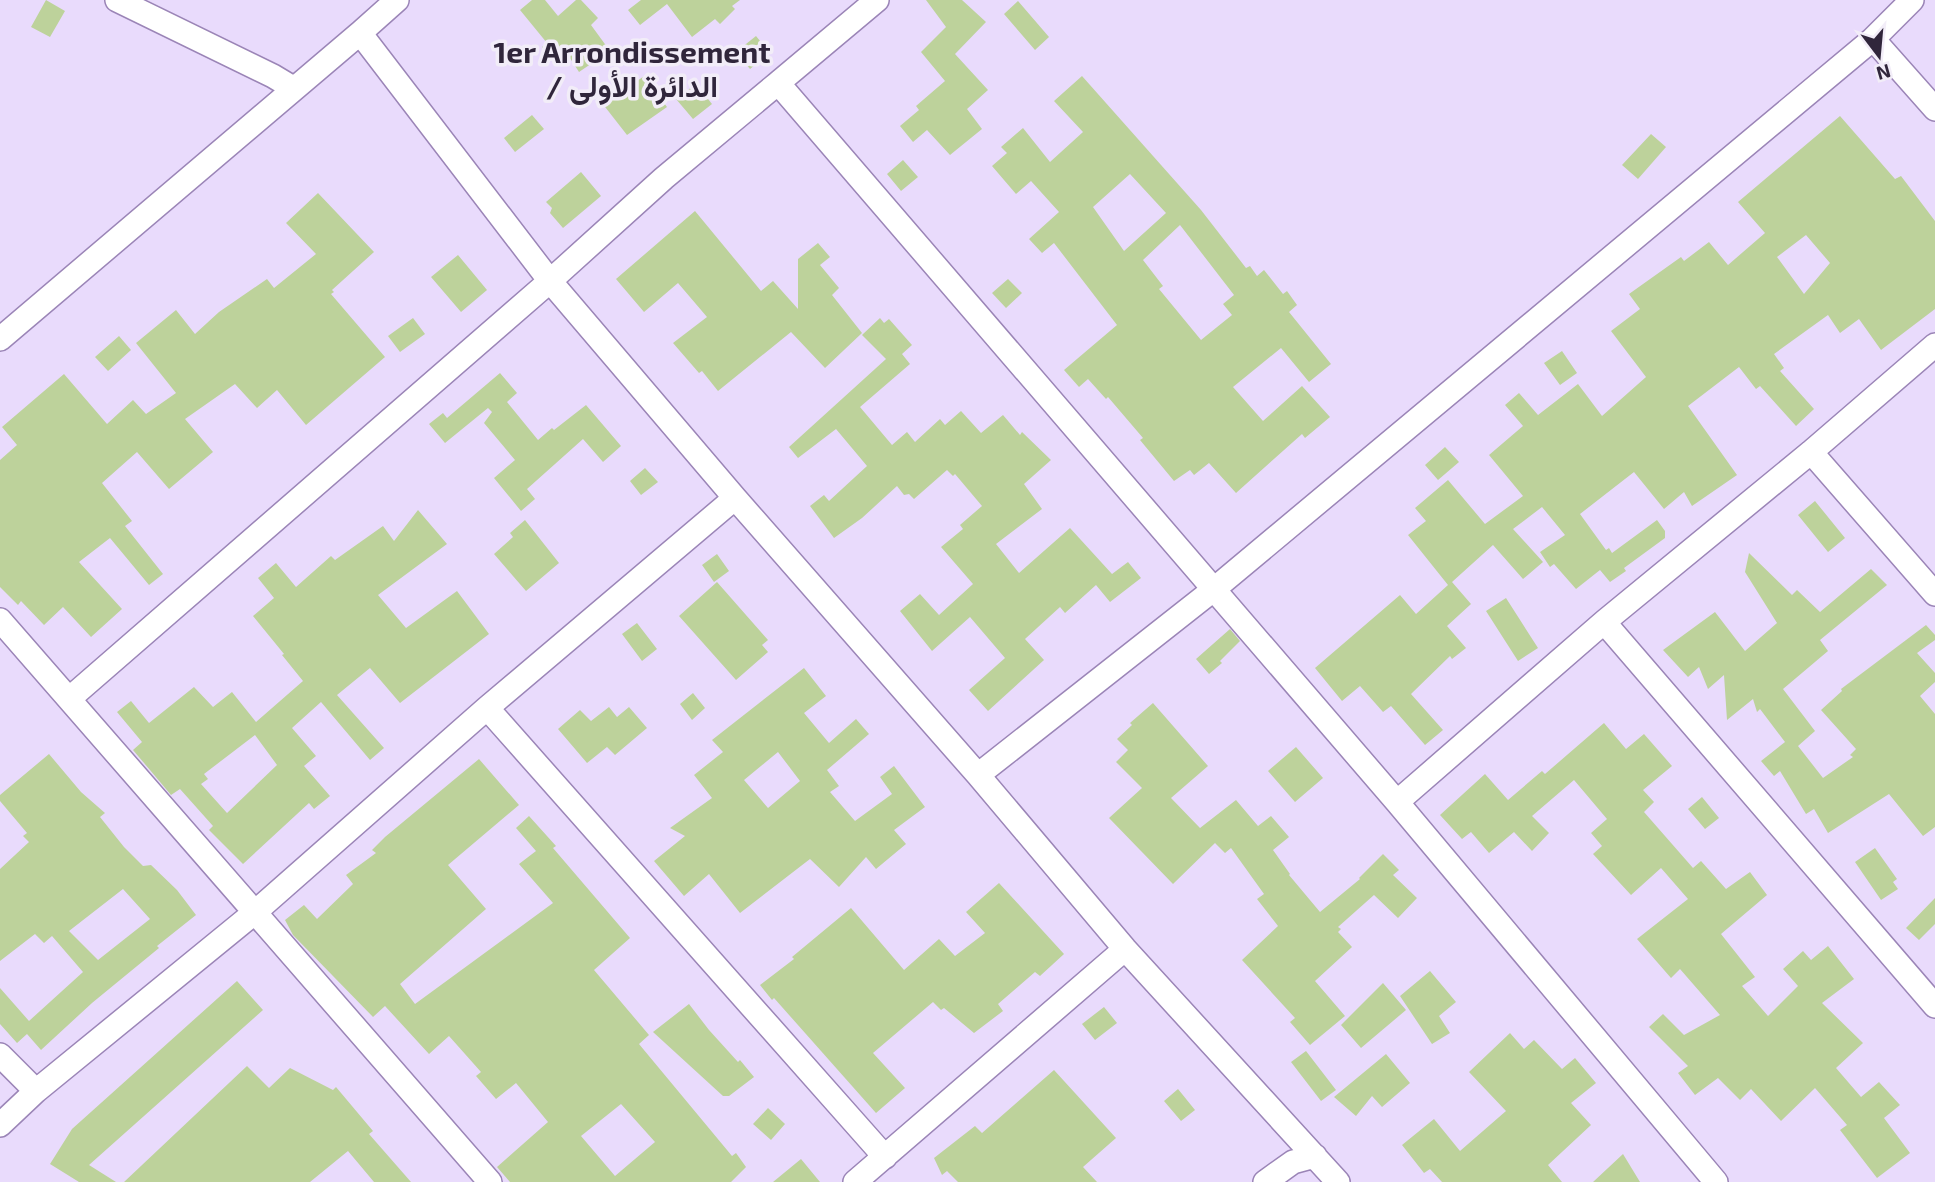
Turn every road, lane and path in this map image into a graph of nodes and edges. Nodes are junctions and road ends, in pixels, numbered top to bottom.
1 (117, 0) edge
2 (397, 0) edge
3 (877, 0) edge
4 (1912, 0) edge
5 (360, 33) junction
6 (1872, 39) junction
7 (778, 83) junction
8 (293, 88) junction
9 (1935, 109) edge
10 (550, 281) junction
11 (0, 339) edge
12 (1935, 345) edge
13 (1811, 452) junction
14 (735, 499) junction
15 (1213, 590) junction
16 (1935, 594) edge
17 (0, 620) edge
18 (1604, 622) junction
19 (69, 699) junction
20 (487, 708) junction
21 (978, 775) junction
22 (1398, 802) junction
23 (254, 913) junction
24 (1125, 949) junction
25 (1935, 1006) edge
26 (0, 1055) edge
27 (36, 1091) junction
28 (0, 1125) edge
29 (1315, 1156) junction
30 (885, 1157) junction
31 (491, 1182) edge
32 (855, 1182) edge
33 (1265, 1182) edge
34 (1338, 1182) edge
35 (1716, 1182) edge

1 - 8 street
2 - 5 street
3 - 7 street
4 - 6 street
5 - 8 street
5 - 10 street
6 - 9 street
6 - 15 street
7 - 10 street
7 - 15 street
8 - 11 street
10 - 14 street
10 - 19 street
12 - 13 street
13 - 16 street
13 - 18 street
14 - 20 street
14 - 21 street
15 - 21 street
15 - 22 street
17 - 19 street
18 - 22 street
18 - 25 street
19 - 23 street
20 - 23 street
20 - 30 street
21 - 24 street
22 - 35 street
23 - 27 street
23 - 31 street
24 - 29 street
24 - 30 street
26 - 27 street
27 - 28 street
29 - 33 street
29 - 34 street
30 - 32 street

